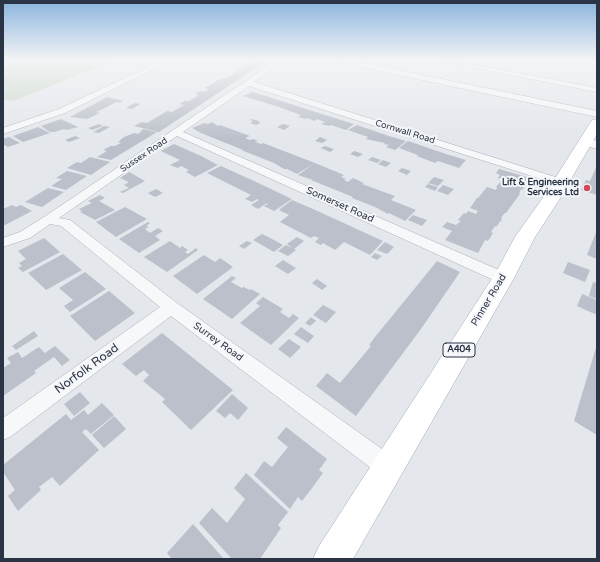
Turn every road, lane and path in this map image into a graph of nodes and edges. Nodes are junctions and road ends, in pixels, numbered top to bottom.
1 (114, 86) edge
2 (243, 86) edge
3 (258, 86) edge
4 (463, 86) edge
5 (577, 86) edge
6 (597, 90) edge
7 (597, 114) edge
8 (3, 131) edge
9 (177, 133) junction
10 (593, 136) edge
11 (561, 182) junction
12 (48, 220) junction
13 (3, 243) edge
14 (503, 278) junction
15 (171, 307) junction
16 (3, 430) edge
17 (388, 467) junction
18 (332, 559) edge

1 - 8 street
2 - 9 street, Sussex Road
3 - 11 street, Cornwall Road
4 - 7 street
5 - 6 street
9 - 12 street, Sussex Road
9 - 14 street, Somerset Road
10 - 11 main road, Pinner Road / A404
11 - 14 main road, Pinner Road / A404
12 - 13 street, Sussex Road
12 - 15 street, Surrey Road
14 - 17 main road, Pinner Road / A404
15 - 16 street, Norfolk Road
15 - 17 street, Surrey Road
17 - 18 main road, Pinner Road / A404

